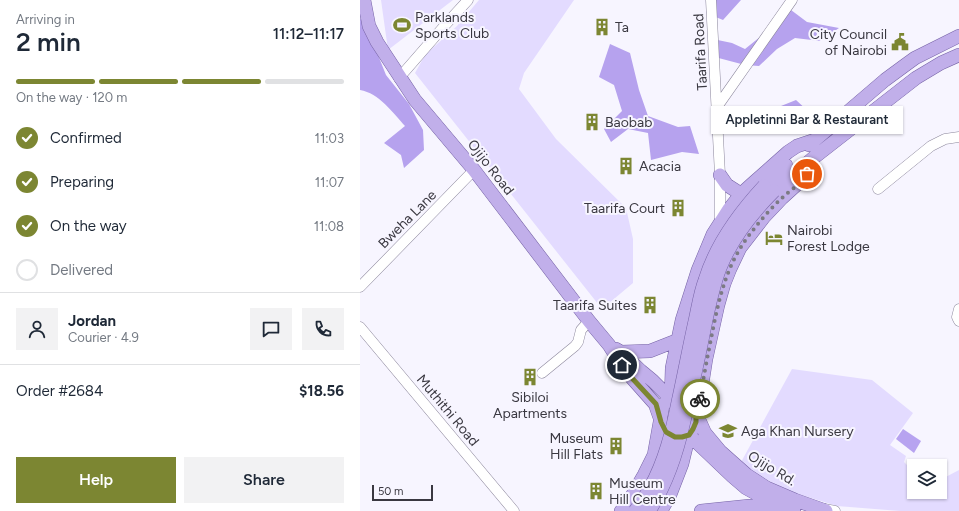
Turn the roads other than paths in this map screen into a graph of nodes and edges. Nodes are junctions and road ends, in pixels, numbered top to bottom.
1 (364, 0) edge
2 (468, 0) edge
3 (711, 0) edge
4 (792, 0) edge
5 (959, 36) edge
6 (959, 55) edge
7 (399, 78) junction
8 (717, 107) junction
9 (959, 137) edge
10 (814, 140) junction
11 (812, 160) junction
12 (474, 170) junction
13 (720, 175) junction
14 (769, 188) junction
15 (878, 189) dead end
16 (741, 194) junction
17 (720, 222) junction
18 (360, 286) edge
19 (959, 309) edge
20 (589, 321) junction
21 (959, 321) edge
22 (360, 327) edge
23 (678, 340) junction
24 (609, 345) junction
25 (621, 352) junction
26 (542, 373) dead end
27 (671, 399) junction
28 (696, 413) junction
29 (661, 422) junction
30 (689, 435) junction
31 (788, 509) edge
32 (822, 509) edge
33 (514, 511) edge
34 (622, 511) edge
35 (635, 511) edge
36 (649, 511) edge
37 (661, 511) edge
38 (701, 511) edge
39 (835, 511) edge

1 - 7 main road, Ojijo Road
2 - 7 street
3 - 8 street, Taarifa Road
4 - 8 street
5 - 10 main road
6 - 11 main road
7 - 12 main road, Ojijo Road
8 - 13 street, Taarifa Road
9 - 15 street
10 - 14 main road
10 - 16 main road
11 - 14 main road
11 - 28 main road
12 - 18 street, Bweha Lane
12 - 20 main road, Ojijo Road
13 - 16 main road
13 - 17 street, Taarifa Road
14 - 35 main road, bridge
14 - 36 main road, bridge
16 - 17 main road
17 - 23 main road
19 - 21 street
20 - 24 main road, Ojijo Road
20 - 26 street
22 - 33 street, Muthithi Road
23 - 25 main road
23 - 27 main road
24 - 25 main road
24 - 29 main road
25 - 27 main road
27 - 28 main road, Ojijo Rd.
27 - 29 main road
28 - 30 main road
28 - 32 main road, Ojijo Rd.
29 - 30 main road
29 - 34 main road
30 - 31 main road
30 - 37 main road
31 - 38 main road
32 - 39 street

